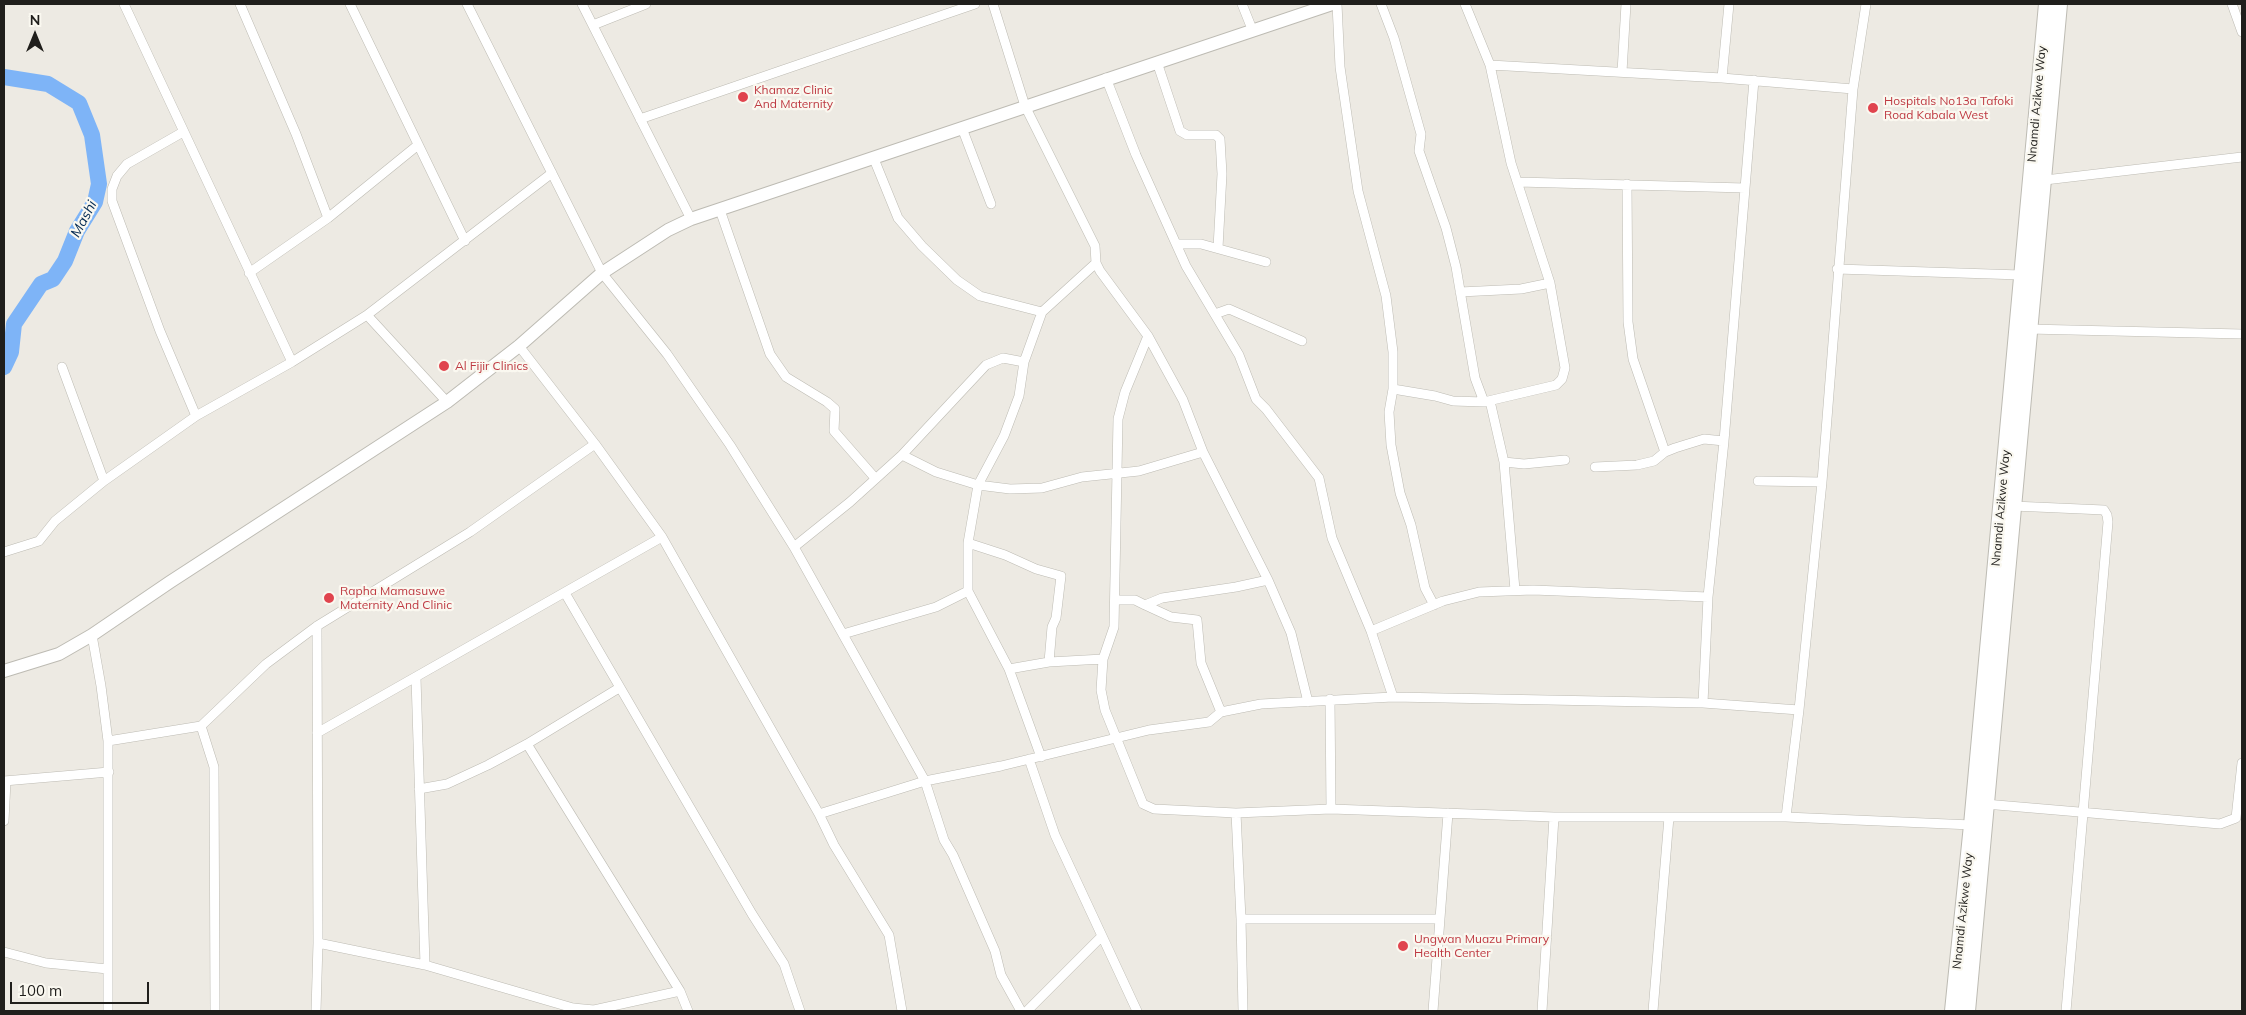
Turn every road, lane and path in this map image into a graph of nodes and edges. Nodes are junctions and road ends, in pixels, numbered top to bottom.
1 (124, 4) edge
2 (240, 4) edge
3 (350, 4) edge
4 (467, 4) edge
5 (582, 4) edge
6 (646, 4) edge
7 (975, 4) edge
8 (993, 4) edge
9 (1242, 4) edge
10 (1332, 4) edge
11 (1337, 4) edge
12 (1381, 4) edge
13 (1465, 4) edge
14 (1626, 4) edge
15 (1729, 4) edge
16 (1866, 4) edge
17 (2047, 4) edge
18 (2059, 4) edge
19 (2232, 4) edge
20 (593, 25) junction
21 (1252, 29) junction
22 (2242, 32) edge
23 (1157, 62) junction
24 (1490, 65) junction
25 (1622, 72) junction
26 (1106, 78) junction
27 (1722, 78) junction
28 (1754, 80) junction
29 (1853, 89) junction
30 (1025, 106) junction
31 (640, 118) junction
32 (962, 128) junction
33 (183, 132) junction
34 (418, 145) junction
35 (2242, 157) edge
36 (874, 159) junction
37 (552, 173) junction
38 (2044, 180) junction
39 (1518, 182) junction
40 (1627, 184) junction
41 (1745, 188) junction
42 (991, 204) dead end
43 (720, 210) junction
44 (328, 218) junction
45 (691, 219) junction
46 (465, 241) junction
47 (1178, 244) junction
48 (1218, 248) junction
49 (1096, 262) junction
50 (1266, 262) dead end
51 (1837, 269) junction
52 (249, 273) junction
53 (602, 273) junction
54 (2021, 276) junction
55 (1550, 283) junction
56 (1460, 292) junction
57 (1042, 312) junction
58 (1215, 314) junction
59 (367, 315) junction
60 (2028, 329) junction
61 (2242, 334) edge
62 (1148, 336) junction
63 (1302, 341) dead end
64 (520, 346) junction
65 (292, 362) junction
66 (1024, 362) junction
67 (62, 367) dead end
68 (1393, 389) junction
69 (447, 402) junction
70 (1487, 402) junction
71 (196, 416) junction
72 (1724, 441) junction
73 (595, 444) junction
74 (1203, 452) junction
75 (1665, 452) junction
76 (902, 455) junction
77 (1565, 460) dead end
78 (1504, 462) junction
79 (1595, 467) dead end
80 (1117, 474) junction
81 (875, 478) junction
82 (104, 481) junction
83 (1758, 481) dead end
84 (1822, 482) junction
85 (978, 485) junction
86 (2013, 506) junction
87 (662, 537) junction
88 (968, 543) junction
89 (794, 547) junction
90 (4, 552) edge
91 (1268, 580) junction
92 (1515, 590) junction
93 (968, 591) junction
94 (565, 593) junction
95 (1708, 597) junction
96 (1115, 600) junction
97 (1145, 604) junction
98 (1434, 606) junction
99 (317, 626) junction
100 (1371, 631) junction
101 (843, 634) junction
102 (92, 635) junction
103 (1102, 659) junction
104 (1049, 662) junction
105 (1009, 669) junction
106 (4, 671) edge
107 (416, 678) junction
108 (619, 688) junction
109 (1393, 697) junction
110 (1330, 699) junction
111 (1308, 702) junction
112 (1703, 703) junction
113 (1799, 710) junction
114 (1221, 712) junction
115 (201, 726) junction
116 (317, 733) junction
117 (1116, 739) junction
118 (108, 741) junction
119 (527, 744) junction
120 (1041, 756) junction
121 (1029, 759) junction
122 (2242, 763) edge
123 (109, 772) junction
124 (5, 781) edge
125 (925, 781) junction
126 (420, 789) junction
127 (1985, 804) junction
128 (1331, 809) junction
129 (1236, 813) junction
130 (1448, 813) junction
131 (819, 814) junction
132 (2084, 814) junction
133 (1554, 817) junction
134 (1669, 817) junction
135 (1786, 817) junction
136 (4, 821) edge
137 (1972, 825) junction
138 (1241, 919) junction
139 (1440, 919) junction
140 (1102, 936) junction
141 (318, 943) junction
142 (4, 952) edge
143 (426, 965) junction
144 (108, 969) junction
145 (680, 991) junction
146 (108, 1011) edge
147 (215, 1011) edge
148 (316, 1011) edge
149 (594, 1011) edge
150 (688, 1011) edge
151 (800, 1011) edge
152 (902, 1011) edge
153 (1021, 1011) edge
154 (1027, 1011) edge
155 (1137, 1011) edge
156 (1243, 1011) edge
157 (1433, 1011) edge
158 (1542, 1011) edge
159 (1654, 1011) edge
160 (1953, 1011) edge
161 (1967, 1011) edge
162 (2066, 1011) edge

1 - 33 street
2 - 44 street
3 - 34 street
4 - 37 street
5 - 20 street
6 - 20 street
7 - 31 street
8 - 30 street
9 - 21 street
10 - 21 street
11 - 68 street
12 - 56 street
13 - 24 street
14 - 25 street
15 - 27 street
16 - 29 street
17 - 54 highway, Nnamdi Azikwe Way
18 - 38 highway, Nnamdi Azikwe Way
19 - 22 street
20 - 31 street
21 - 23 street
23 - 26 street
23 - 48 street
24 - 25 street
24 - 39 street
25 - 27 street
26 - 30 street
26 - 47 street
27 - 28 street
28 - 29 street
28 - 41 street
29 - 51 street
30 - 32 street
30 - 49 street
31 - 45 street
32 - 36 street
32 - 42 street
33 - 52 street
33 - 71 street
34 - 44 street
34 - 46 street
35 - 38 street
36 - 43 street
36 - 57 street
37 - 46 street
37 - 53 street
38 - 60 highway, Nnamdi Azikwe Way
39 - 40 street
39 - 55 street
40 - 41 street
40 - 75 street
41 - 72 street
43 - 45 street
43 - 81 street
44 - 52 street
45 - 53 street
46 - 59 street
47 - 48 street
47 - 58 street
48 - 50 street
49 - 57 street
49 - 62 street
51 - 54 street
51 - 84 street
52 - 65 street
53 - 64 street
53 - 89 street
54 - 137 highway, Nnamdi Azikwe Way
55 - 56 street
55 - 70 street
56 - 70 street
57 - 66 street
58 - 63 street
58 - 100 street
59 - 65 street
59 - 69 street
60 - 61 street
60 - 86 highway, Nnamdi Azikwe Way
62 - 74 street
62 - 80 street
64 - 69 street
64 - 73 street
65 - 71 street
66 - 76 street
66 - 85 street
67 - 82 street
68 - 70 street
68 - 98 street
69 - 102 street
70 - 78 street
71 - 82 street
72 - 75 street
72 - 95 street
73 - 87 street
73 - 99 street
74 - 80 street
74 - 91 street
75 - 79 street
76 - 81 street
76 - 85 street
77 - 78 street
78 - 92 street
80 - 85 street
80 - 96 street
81 - 89 street
82 - 90 street
83 - 84 street
84 - 113 street
85 - 88 street
86 - 127 highway, Nnamdi Azikwe Way
86 - 132 street
87 - 94 street
87 - 131 street
88 - 93 street
88 - 104 street
89 - 101 street
91 - 97 street
91 - 111 street
92 - 95 street
92 - 98 street
93 - 101 street
93 - 105 street
94 - 107 street
94 - 108 street
95 - 112 street
96 - 97 street
96 - 103 street
97 - 114 street
98 - 100 street
99 - 115 street
99 - 116 street
100 - 109 street
101 - 125 street
102 - 106 street
102 - 118 street
103 - 104 street
103 - 117 street
104 - 105 street
105 - 120 street
107 - 116 street
107 - 126 street
108 - 119 street
108 - 151 street
109 - 110 street
109 - 112 street
110 - 111 street
110 - 128 street
111 - 114 street
112 - 113 street
113 - 135 street
114 - 117 street
115 - 118 street
115 - 147 street
116 - 141 street
117 - 120 street
117 - 129 street
118 - 123 street
119 - 126 street
119 - 145 street
120 - 121 street
121 - 125 street
121 - 140 street
122 - 132 street
123 - 124 street
123 - 144 street
124 - 136 street
125 - 131 street
125 - 153 street
126 - 143 street
127 - 132 street
127 - 161 highway, Nnamdi Azikwe Way
128 - 129 street
128 - 130 street
129 - 138 street
130 - 133 street
130 - 139 street
131 - 152 street
132 - 162 street
133 - 134 street
133 - 158 street
134 - 135 street
134 - 159 street
135 - 137 street
137 - 160 highway, Nnamdi Azikwe Way
138 - 139 street
138 - 156 street
139 - 157 street
140 - 154 street
140 - 155 street
141 - 143 street
141 - 148 street
142 - 144 street
143 - 149 street
144 - 146 street
145 - 149 street
145 - 150 street

